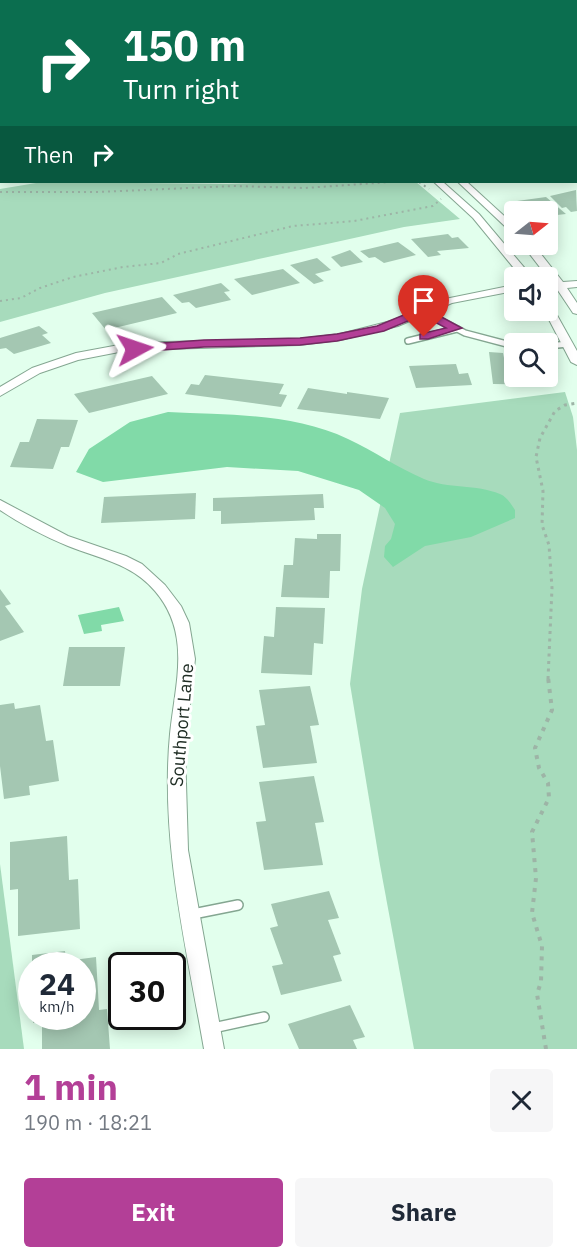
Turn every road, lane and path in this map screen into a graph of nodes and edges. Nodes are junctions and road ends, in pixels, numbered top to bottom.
1 (377, 183) edge
2 (420, 183) edge
3 (439, 183) edge
4 (463, 183) edge
5 (0, 192) edge
6 (504, 221) edge
7 (536, 255) edge
8 (519, 267) edge
9 (577, 284) edge
10 (560, 285) junction
11 (504, 290) edge
12 (0, 302) edge
13 (423, 311) junction
14 (577, 311) edge
15 (555, 321) edge
16 (456, 328) junction
17 (408, 341) dead end
18 (504, 344) edge
19 (568, 344) junction
20 (558, 345) edge
21 (577, 362) edge
22 (0, 392) edge
23 (577, 403) edge
24 (0, 504) edge
25 (238, 905) dead end
26 (190, 915) junction
27 (264, 1017) dead end
28 (210, 1029) junction
29 (214, 1049) edge
30 (546, 1049) edge

1 - 5 path
2 - 12 path
3 - 8 street
4 - 6 street
7 - 10 street
9 - 10 street
10 - 14 street
11 - 13 street
13 - 16 lane
13 - 22 street
15 - 19 street
16 - 17 lane
16 - 18 lane
19 - 20 lane
19 - 21 street
23 - 30 path
24 - 26 street, Southport Lane
25 - 26 lane
26 - 28 street, Southport Lane
27 - 28 lane
28 - 29 street, Southport Lane

